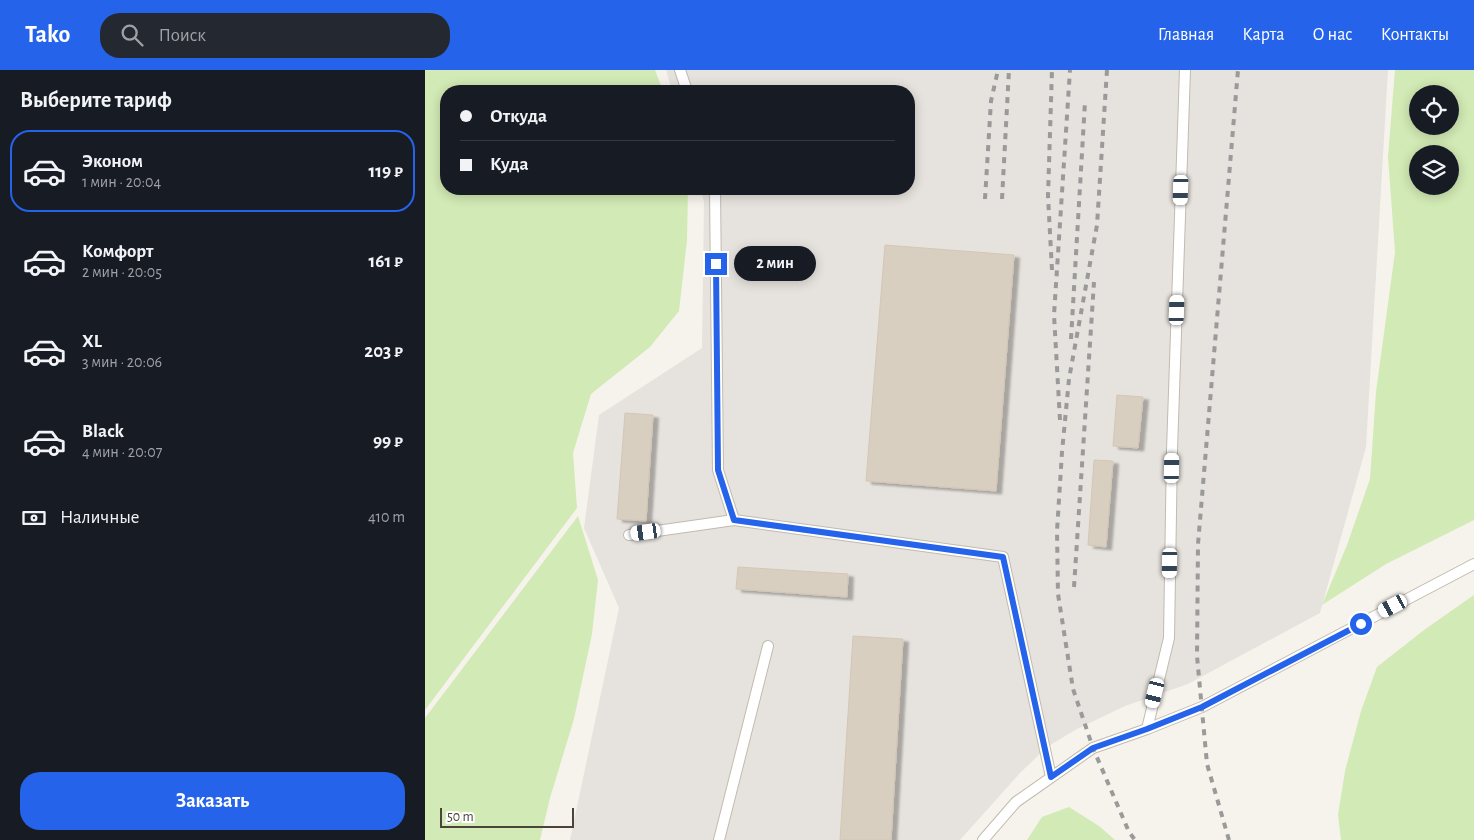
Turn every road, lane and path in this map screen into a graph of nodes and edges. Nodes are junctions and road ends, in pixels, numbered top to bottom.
1 (681, 70) edge
2 (1185, 70) edge
3 (685, 85) edge
4 (715, 195) edge
5 (734, 520) junction
6 (629, 535) dead end
7 (1474, 564) edge
8 (768, 646) dead end
9 (1147, 729) junction
10 (1051, 777) junction
11 (719, 840) edge
12 (983, 840) edge

1 - 3 lane
2 - 9 lane
4 - 5 lane
5 - 6 lane
5 - 10 lane
7 - 9 lane
8 - 11 lane
9 - 10 lane
10 - 12 lane

